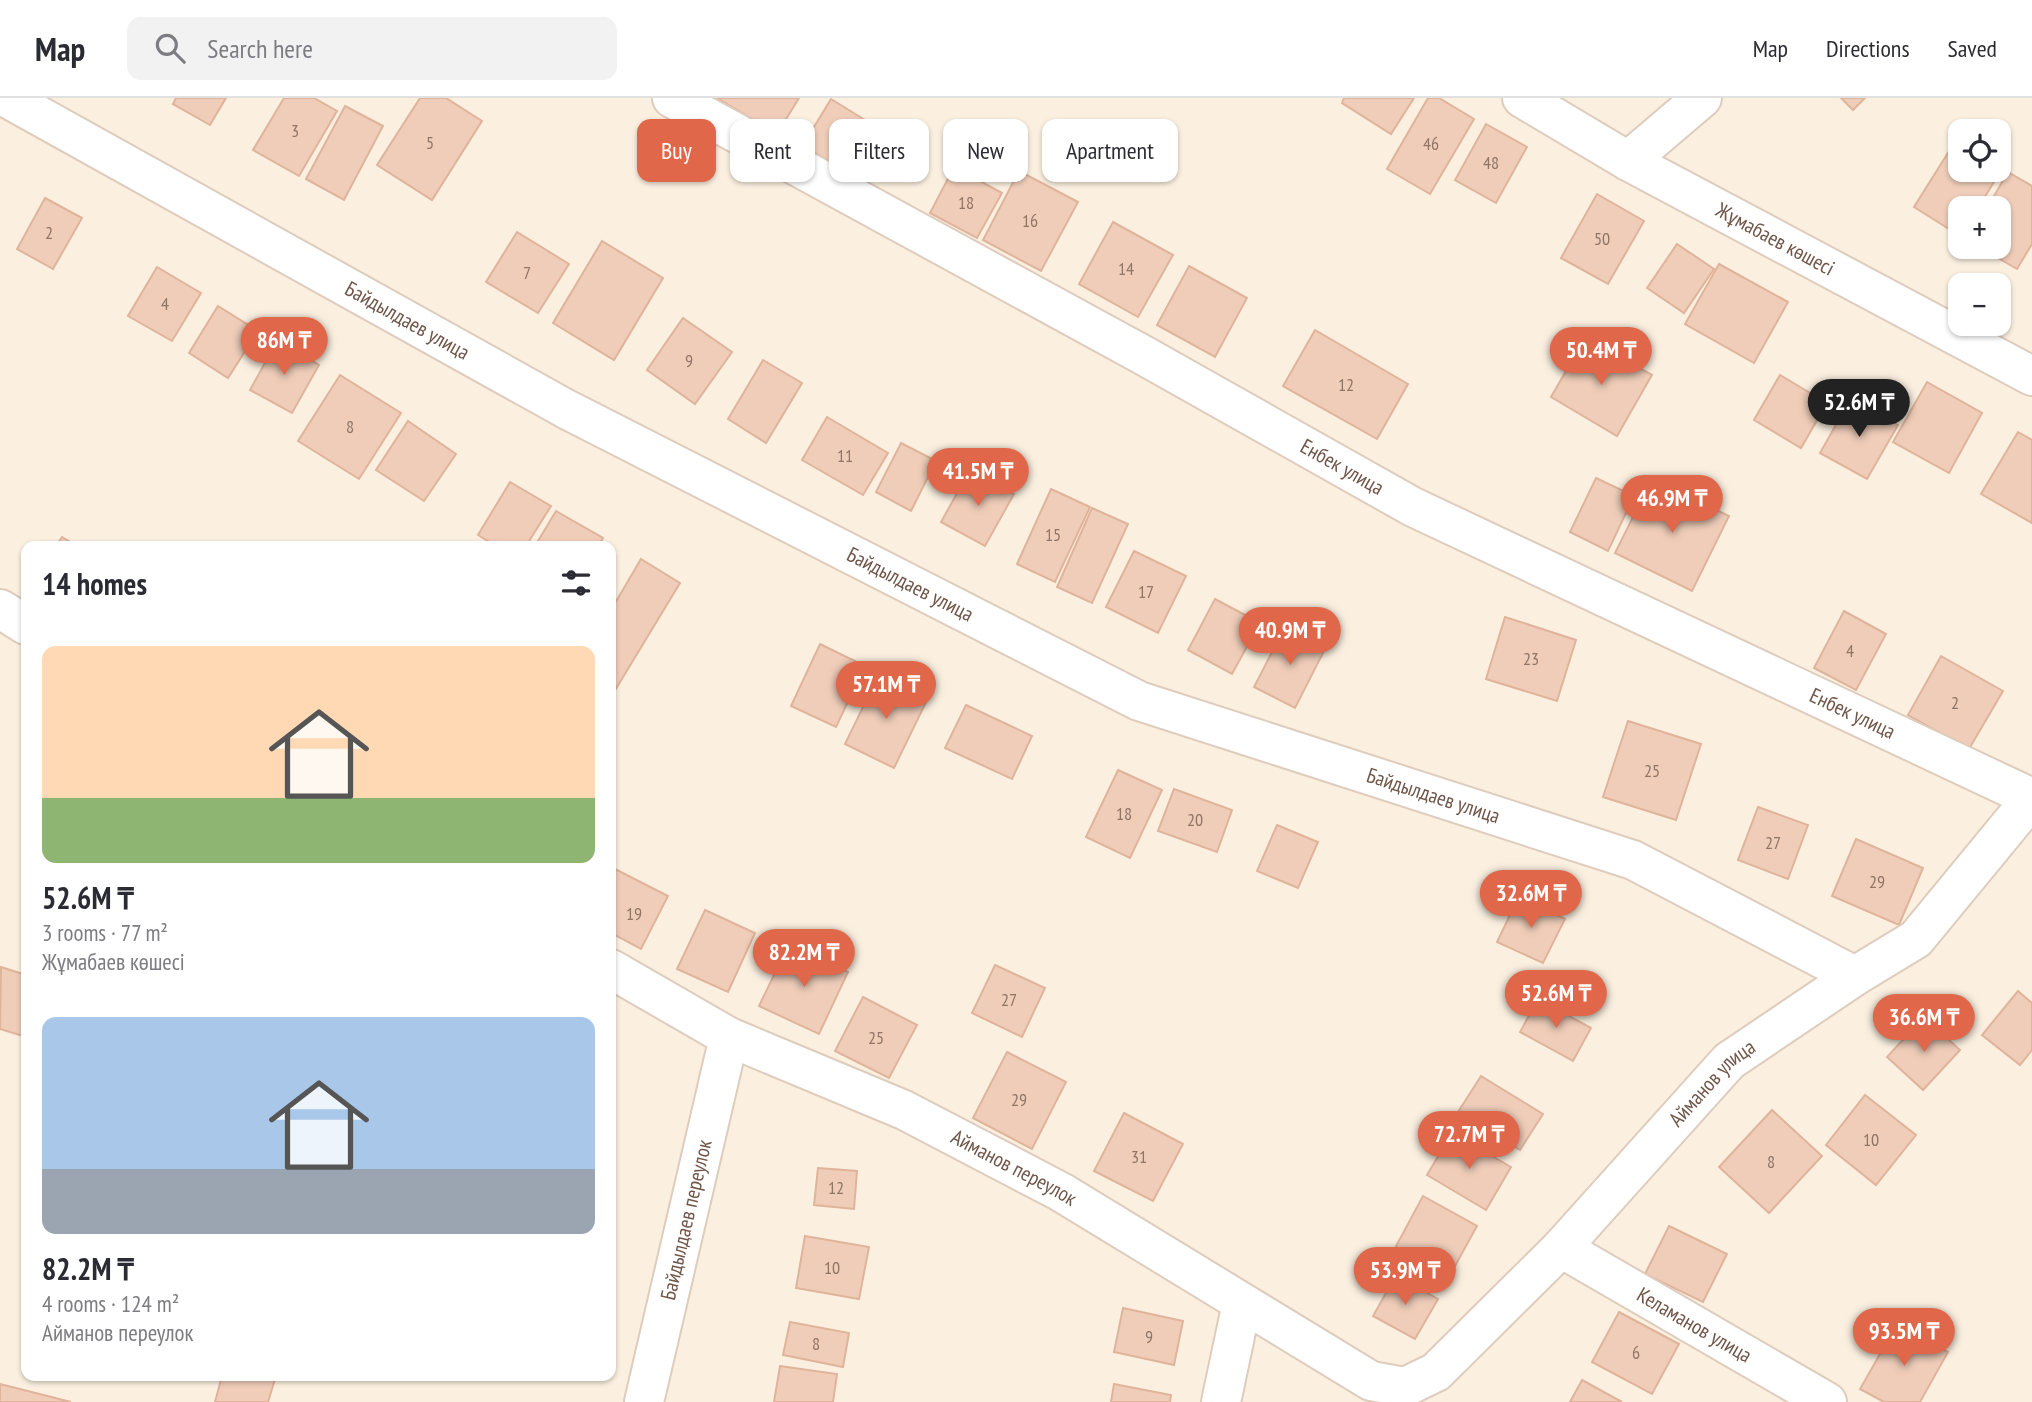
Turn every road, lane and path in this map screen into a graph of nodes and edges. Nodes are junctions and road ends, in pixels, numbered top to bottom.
1 (672, 98) edge
2 (1522, 98) edge
3 (1702, 98) edge
4 (3, 99) edge
5 (1628, 161) junction
6 (2032, 376) edge
7 (0, 610) edge
8 (21, 622) edge
9 (2032, 798) edge
10 (616, 972) edge
11 (1855, 976) junction
12 (729, 1037) junction
13 (1561, 1248) junction
14 (1242, 1303) junction
15 (1405, 1387) joint
16 (644, 1402) edge
17 (1221, 1402) edge
18 (1827, 1402) edge

1 - 9 street, Енбек улица
2 - 5 street, Жұмабаев көшесі
3 - 5 street
4 - 11 street, Байдылдаев улица
5 - 6 street, Жұмабаев көшесі
7 - 8 street
9 - 11 street, Айманов улица
10 - 12 street, Айманов переулок
11 - 13 street, Айманов улица
12 - 14 street, Айманов переулок
12 - 16 street, Байдылдаев переулок
13 - 15 street, Айманов улица
13 - 18 street, Келаманов улица
14 - 15 street, Айманов переулок
14 - 17 street

